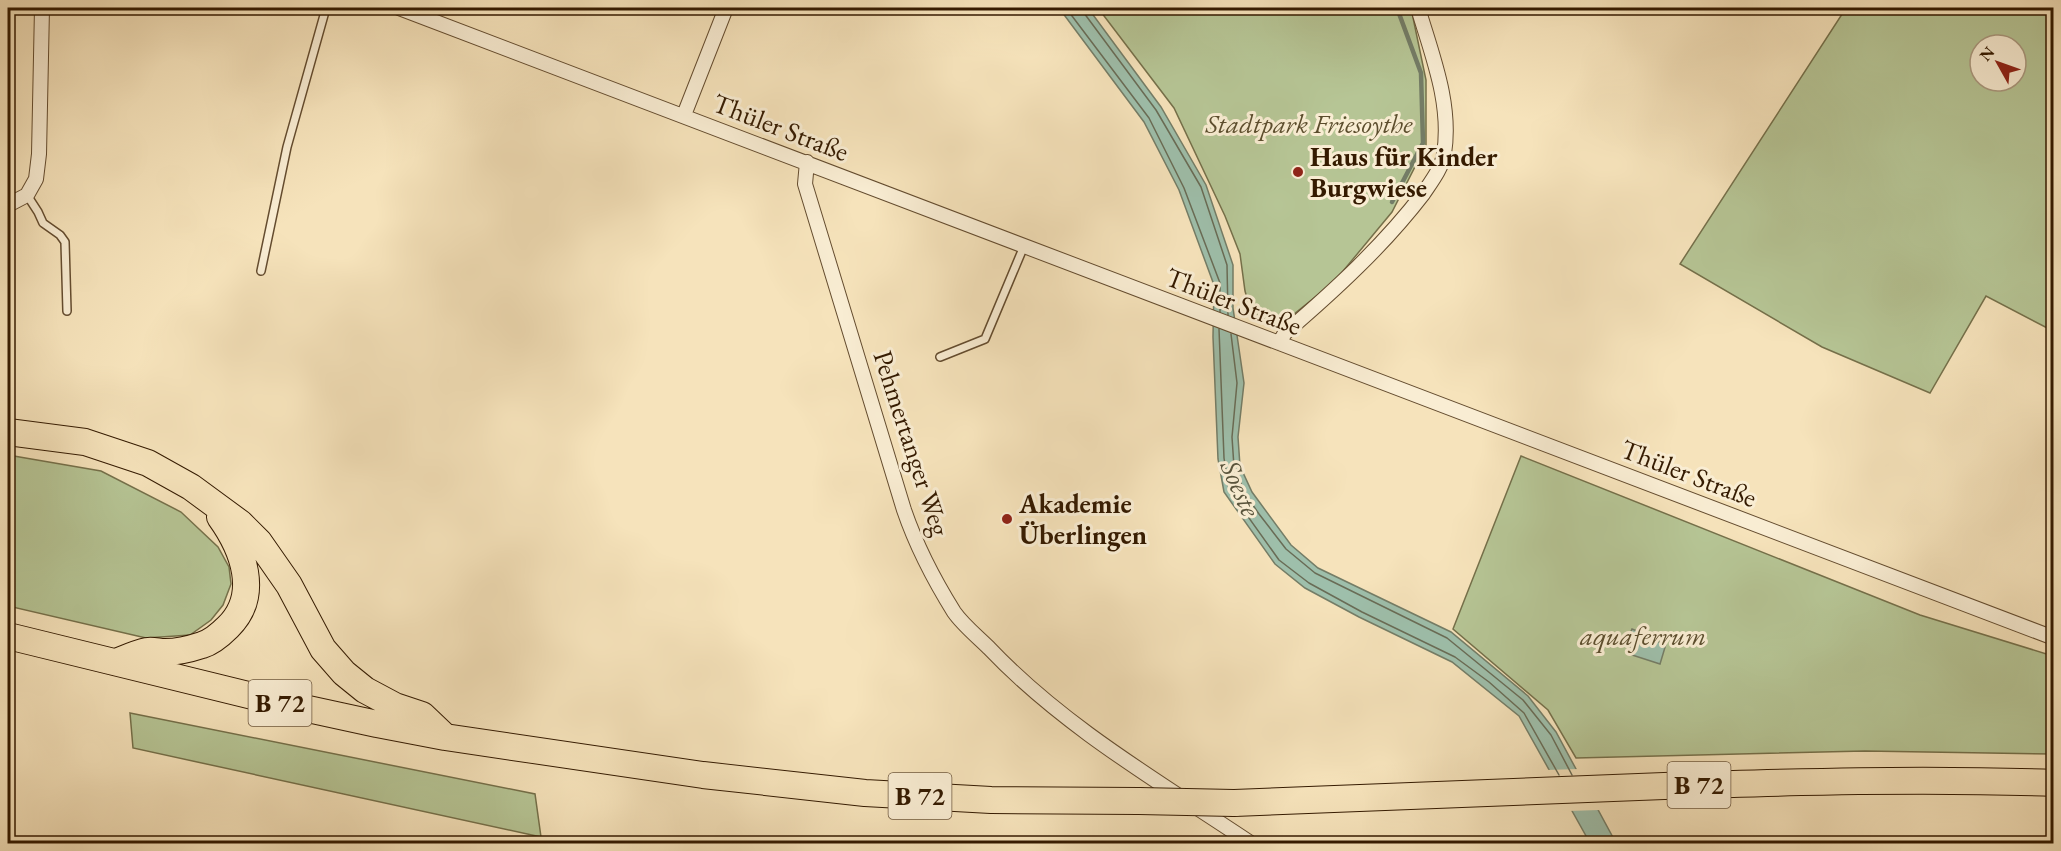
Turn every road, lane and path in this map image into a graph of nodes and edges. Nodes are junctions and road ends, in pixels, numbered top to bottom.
1 (42, 8) edge
2 (326, 8) edge
3 (399, 8) edge
4 (726, 8) edge
5 (1418, 8) edge
6 (684, 115) junction
7 (807, 162) junction
8 (27, 195) junction
9 (8, 205) edge
10 (1024, 246) junction
11 (261, 271) dead end
12 (67, 311) dead end
13 (1279, 344) junction
14 (940, 357) dead end
15 (8, 432) edge
16 (208, 500) junction
17 (8, 636) edge
18 (2054, 638) edge
19 (116, 662) junction
20 (445, 737) junction
21 (2054, 783) edge
22 (1252, 843) edge

1 - 8 street
2 - 11 lane
3 - 6 street, Thüler Straße
4 - 6 street
5 - 13 street
6 - 7 street, Thüler Straße
7 - 10 street, Thüler Straße
7 - 22 street, Pehmertanger Weg
8 - 9 street
8 - 12 lane
10 - 13 street, Thüler Straße
10 - 14 lane
13 - 18 street, Thüler Straße
15 - 16 highway, B 72
16 - 19 highway, B 72
16 - 20 highway, B 72
17 - 19 highway, B 72
19 - 20 highway, B 72
20 - 21 highway, B 72, bridge

